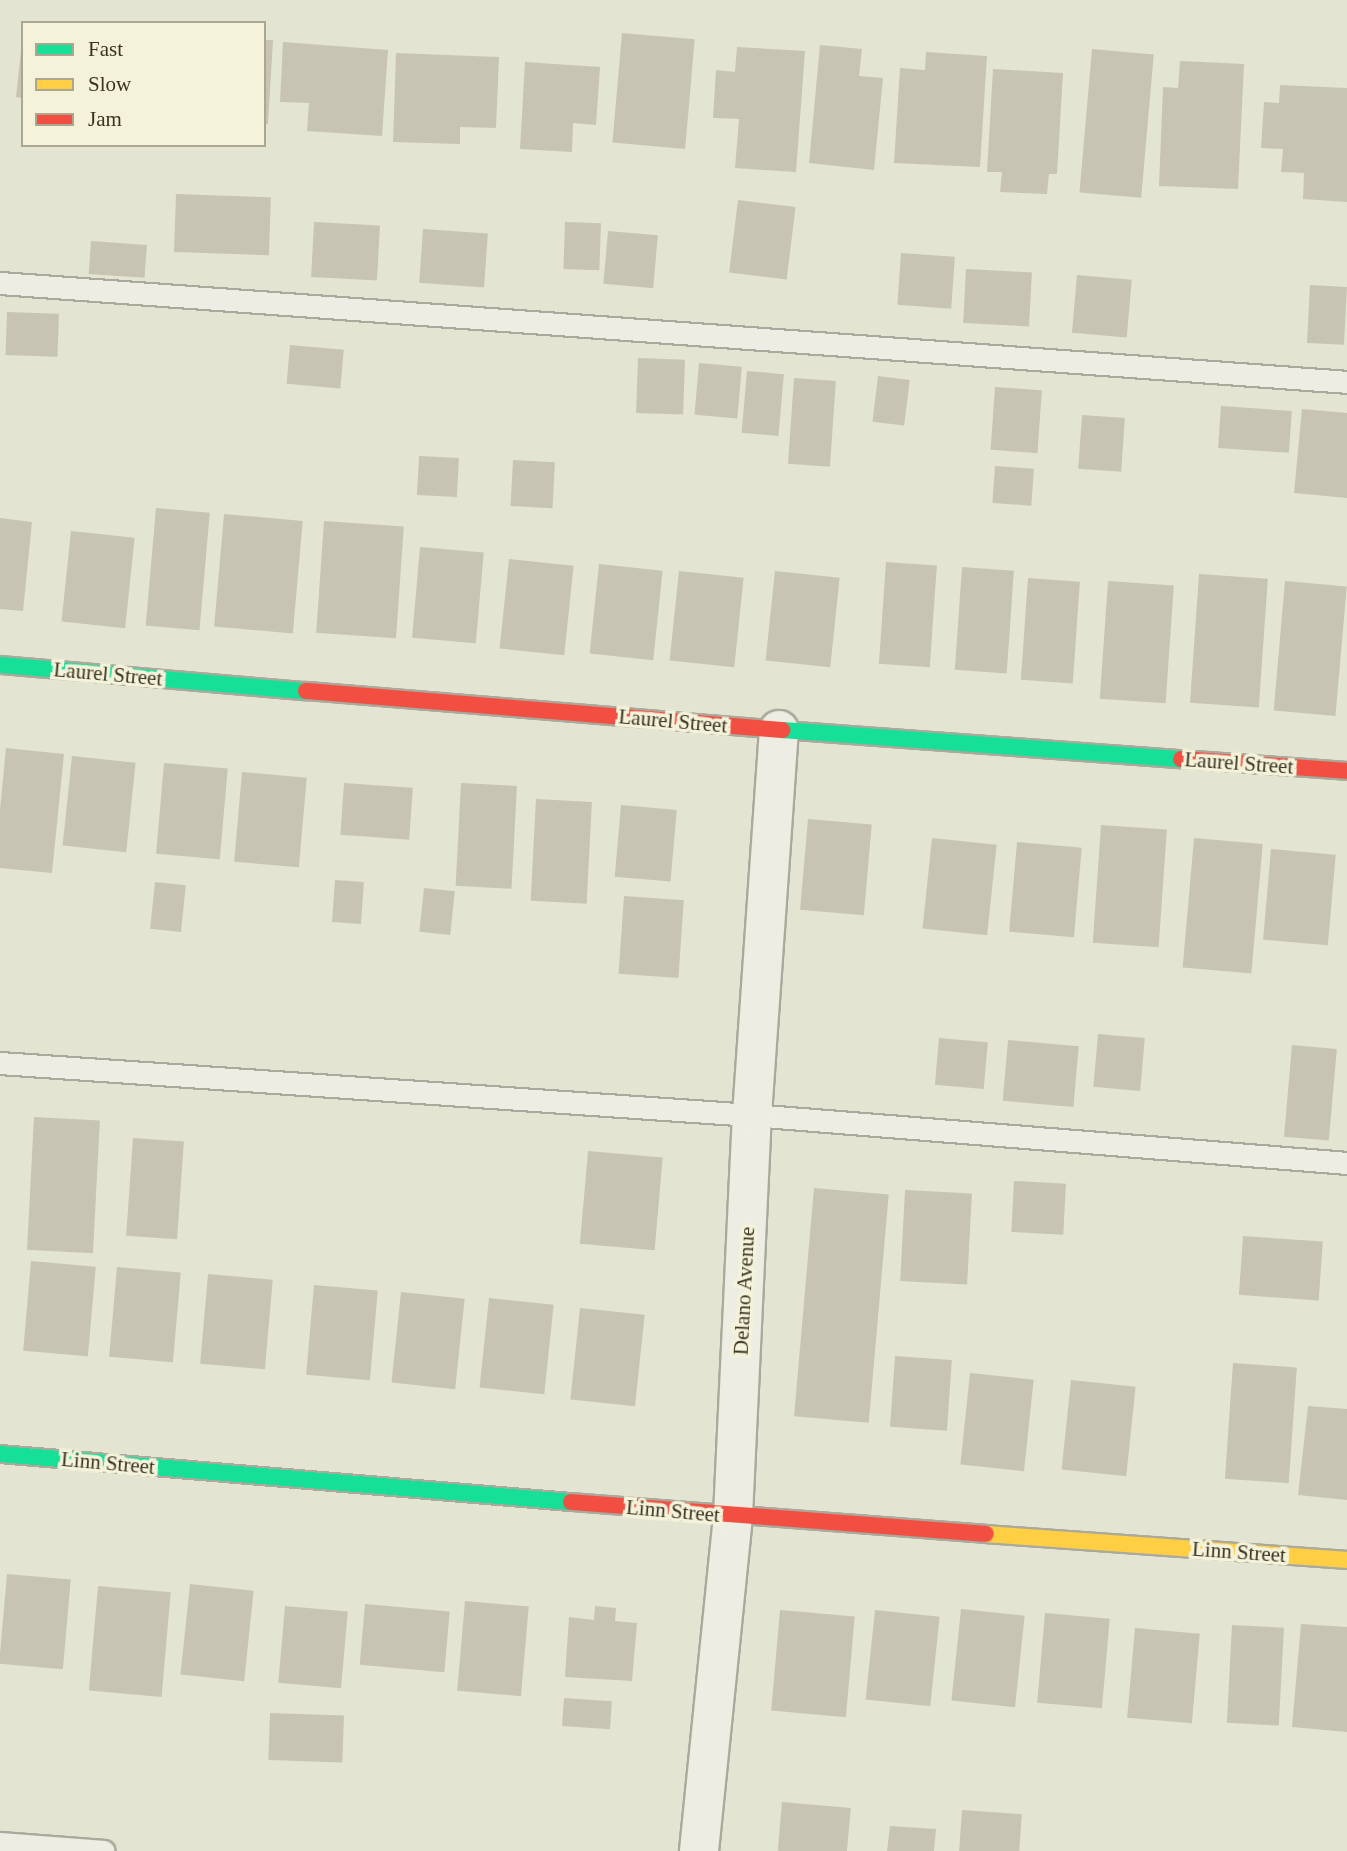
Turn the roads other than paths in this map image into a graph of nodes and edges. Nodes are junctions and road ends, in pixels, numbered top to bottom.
1 (0, 283) edge
2 (1347, 382) edge
3 (0, 665) edge
4 (779, 730) junction
5 (1347, 771) edge
6 (0, 1063) edge
7 (752, 1115) junction
8 (1347, 1163) edge
9 (0, 1454) edge
10 (733, 1516) junction
11 (1347, 1560) edge
12 (0, 1843) edge
13 (104, 1851) edge
14 (699, 1851) edge

1 - 2 lane
3 - 4 street, Laurel Street
4 - 5 street, Laurel Street
4 - 7 street, Delano Avenue
6 - 7 lane
7 - 8 lane
7 - 10 street, Delano Avenue
9 - 10 street, Linn Street
10 - 11 street, Linn Street
10 - 14 street, Delano Avenue
12 - 13 lane

